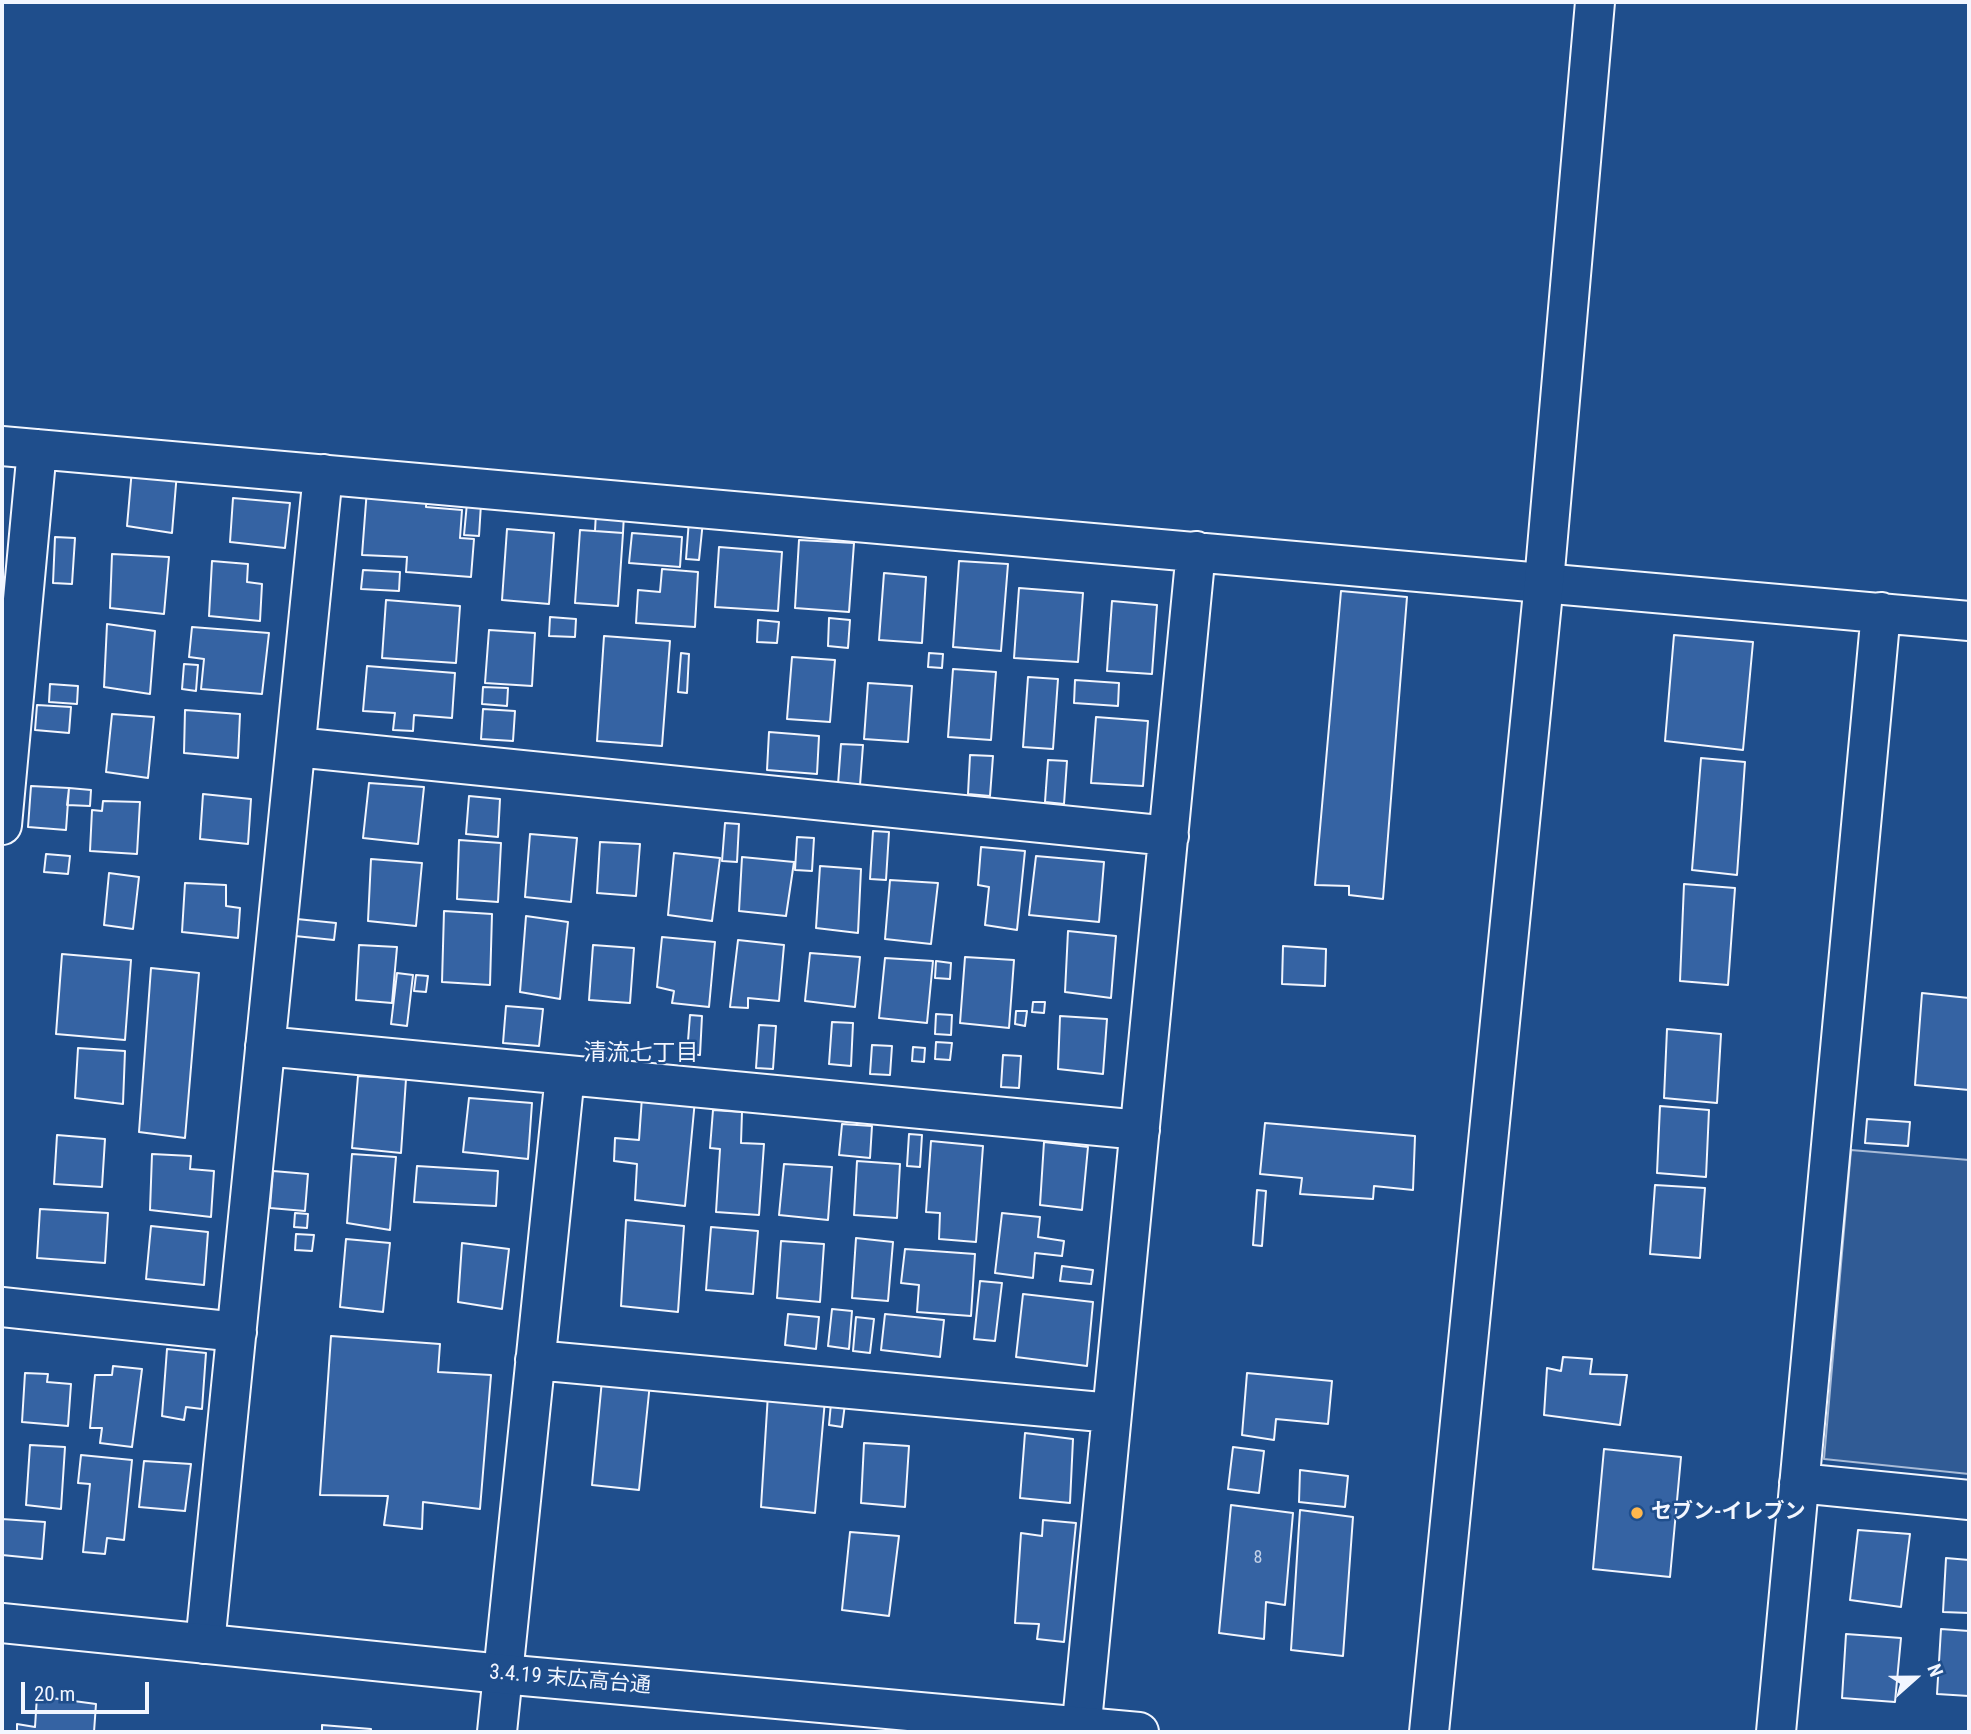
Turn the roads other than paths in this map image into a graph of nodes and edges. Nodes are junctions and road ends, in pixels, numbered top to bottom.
1 (1595, 2) edge
2 (19, 448) edge
3 (323, 474) junction
4 (1196, 551) junction
5 (1544, 582) junction
6 (1881, 612) junction
7 (1969, 621) edge
8 (296, 747) junction
9 (2, 825) edge
10 (1168, 836) junction
11 (265, 1046) junction
12 (565, 1075) junction
13 (1140, 1130) junction
14 (2, 1307) edge
15 (237, 1332) junction
16 (535, 1360) junction
17 (1112, 1413) junction
18 (1799, 1483) junction
19 (1969, 1500) edge
20 (2, 1623) edge
21 (205, 1644) junction
22 (502, 1674) junction
23 (1082, 1729) edge
24 (497, 1732) edge
25 (1139, 1732) edge
26 (1429, 1732) edge
27 (1776, 1732) edge

1 - 5 street
2 - 3 street
2 - 9 street
3 - 4 street
3 - 8 street
4 - 5 street
4 - 10 street
5 - 6 street
5 - 26 street
6 - 7 street
6 - 18 street
8 - 10 street
8 - 11 street
10 - 13 street
11 - 12 street
11 - 15 street
12 - 13 street
12 - 16 street
13 - 17 street
14 - 15 street
15 - 21 street
16 - 17 street
16 - 22 street
17 - 23 street
18 - 19 street
18 - 27 street
20 - 21 street, 3.4.19 末広高台通
21 - 22 street, 3.4.19 末広高台通
22 - 23 street, 3.4.19 末広高台通
22 - 24 street
23 - 25 street, 3.4.19 末広高台通

